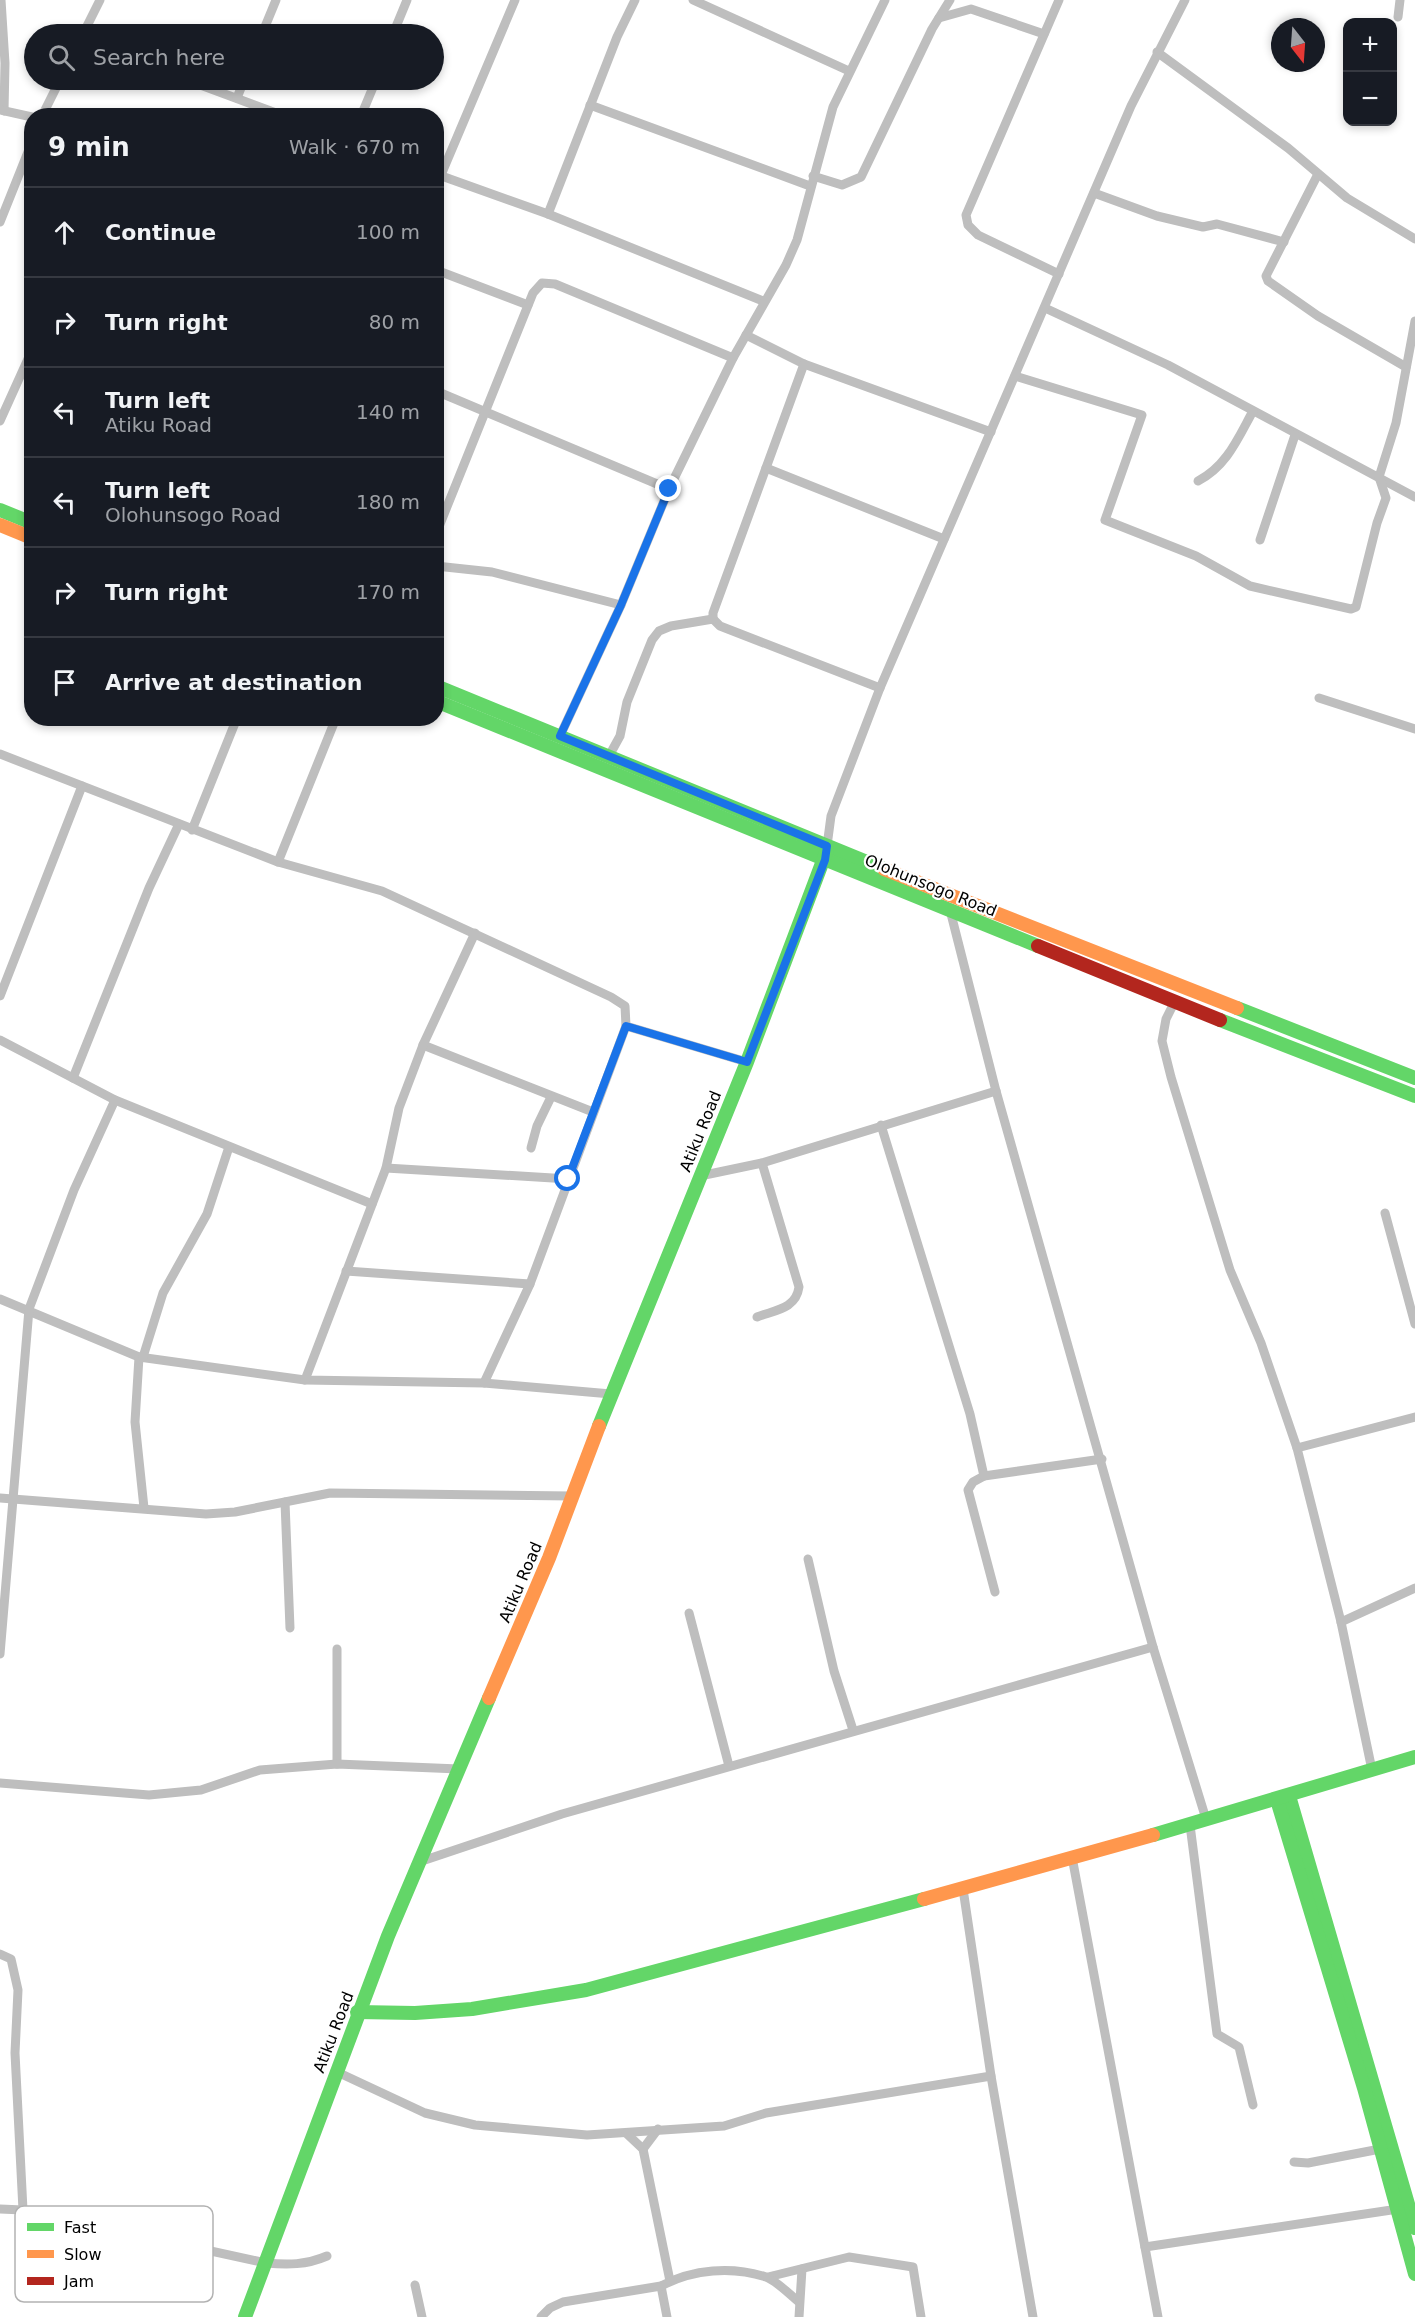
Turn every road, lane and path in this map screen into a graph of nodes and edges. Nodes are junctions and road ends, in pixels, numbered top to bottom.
1 (1, 0) edge
2 (100, 0) edge
3 (276, 0) edge
4 (407, 0) edge
5 (514, 0) edge
6 (635, 0) edge
7 (693, 0) edge
8 (885, 0) edge
9 (950, 0) edge
10 (966, 0) edge
11 (1059, 0) edge
12 (1185, 0) edge
13 (1400, 0) edge
14 (971, 9) junction
15 (1398, 17) dead end
16 (939, 18) junction
17 (87, 24) edge
18 (266, 24) edge
19 (397, 24) edge
20 (1044, 34) junction
21 (1157, 52) junction
22 (849, 71) junction
23 (55, 90) edge
24 (215, 90) edge
25 (240, 90) edge
26 (372, 90) edge
27 (237, 98) junction
28 (590, 105) junction
29 (46, 108) edge
30 (263, 108) edge
31 (364, 108) edge
32 (2, 111) edge
33 (24, 115) edge
34 (24, 162) edge
35 (444, 162) edge
36 (1318, 174) junction
37 (444, 176) edge
38 (813, 176) junction
39 (810, 186) junction
40 (1094, 193) junction
41 (548, 214) junction
42 (0, 222) edge
43 (1415, 239) edge
44 (1284, 242) junction
45 (444, 273) edge
46 (1059, 274) junction
47 (764, 301) junction
48 (528, 305) junction
49 (1045, 308) junction
50 (1415, 321) edge
51 (746, 334) junction
52 (733, 358) junction
53 (804, 364) junction
54 (1406, 367) junction
55 (24, 368) edge
56 (1015, 376) junction
57 (444, 394) edge
58 (486, 410) junction
59 (1253, 411) junction
60 (0, 421) edge
61 (991, 432) junction
62 (1295, 435) junction
63 (766, 468) junction
64 (1379, 477) junction
65 (1198, 481) dead end
66 (669, 489) junction
67 (1415, 497) edge
68 (0, 510) edge
69 (444, 514) edge
70 (24, 520) edge
71 (0, 525) edge
72 (24, 535) edge
73 (944, 539) junction
74 (1260, 540) dead end
75 (444, 567) edge
76 (621, 605) junction
77 (713, 620) junction
78 (880, 688) junction
79 (444, 689) edge
80 (1319, 698) dead end
81 (444, 704) edge
82 (234, 726) edge
83 (333, 726) edge
84 (1415, 729) edge
85 (560, 736) junction
86 (0, 754) edge
87 (609, 756) junction
88 (82, 786) junction
89 (179, 824) junction
90 (192, 830) junction
91 (826, 853) junction
92 (278, 862) junction
93 (950, 910) junction
94 (475, 933) junction
95 (0, 996) edge
96 (1175, 1001) junction
97 (626, 1026) junction
98 (0, 1040) edge
99 (423, 1045) junction
100 (747, 1062) junction
101 (73, 1078) junction
102 (1415, 1078) edge
103 (996, 1091) junction
104 (1415, 1096) edge
105 (551, 1097) junction
106 (115, 1100) junction
107 (593, 1112) junction
108 (881, 1125) junction
109 (229, 1147) junction
110 (531, 1148) dead end
111 (762, 1163) junction
112 (386, 1168) junction
113 (700, 1176) junction
114 (568, 1179) junction
115 (372, 1204) junction
116 (1385, 1213) dead end
117 (346, 1271) junction
118 (530, 1284) junction
119 (0, 1299) edge
120 (29, 1309) junction
121 (757, 1317) dead end
122 (1415, 1324) edge
123 (141, 1357) junction
124 (305, 1380) junction
125 (484, 1383) junction
126 (611, 1394) junction
127 (1415, 1417) edge
128 (1297, 1448) junction
129 (1102, 1458) junction
130 (984, 1476) junction
131 (572, 1496) junction
132 (0, 1498) edge
133 (13, 1499) junction
134 (285, 1502) junction
135 (144, 1508) junction
136 (808, 1559) dead end
137 (1415, 1588) edge
138 (995, 1592) dead end
139 (689, 1613) dead end
140 (1341, 1622) junction
141 (290, 1628) dead end
142 (1153, 1647) junction
143 (337, 1648) dead end
144 (0, 1654) edge
145 (853, 1730) junction
146 (1415, 1757) edge
147 (337, 1764) junction
148 (729, 1766) junction
149 (459, 1769) junction
150 (1372, 1770) junction
151 (0, 1783) edge
152 (1283, 1798) junction
153 (1206, 1819) junction
154 (1190, 1825) junction
155 (1072, 1857) junction
156 (419, 1862) junction
157 (963, 1889) junction
158 (0, 1954) edge
159 (357, 2012) junction
160 (335, 2071) junction
161 (991, 2076) junction
162 (1253, 2105) dead end
163 (658, 2129) junction
164 (627, 2133) junction
165 (643, 2149) junction
166 (1380, 2149) junction
167 (1294, 2162) dead end
168 (23, 2206) edge
169 (0, 2209) edge
170 (15, 2210) edge
171 (1408, 2210) edge
172 (1415, 2228) edge
173 (1145, 2247) junction
174 (213, 2251) edge
175 (327, 2256) dead end
176 (266, 2263) junction
177 (802, 2269) junction
178 (1415, 2274) edge
179 (768, 2277) junction
180 (665, 2283) junction
181 (415, 2285) dead end
182 (799, 2302) junction
183 (245, 2317) edge
184 (422, 2317) edge
185 (541, 2317) edge
186 (667, 2317) edge
187 (799, 2317) edge
188 (921, 2317) edge
189 (1033, 2317) edge
190 (1158, 2317) edge

1 - 32 street
2 - 17 street
3 - 18 street
4 - 19 street
5 - 35 street
6 - 28 street
7 - 22 street
8 - 22 street
9 - 16 street
10 - 14 street
11 - 20 street
12 - 21 street
13 - 15 street
14 - 16 street
14 - 20 street
16 - 38 street
20 - 46 street
21 - 36 street
21 - 40 street
22 - 38 street
23 - 29 street
24 - 27 street
25 - 27 street
26 - 31 street
27 - 30 street
28 - 39 street
28 - 41 street
32 - 33 street
34 - 42 street
36 - 43 street
36 - 44 street
37 - 41 street
38 - 39 street
39 - 47 street
40 - 44 street
40 - 46 street
41 - 47 street
44 - 54 street
45 - 48 street
46 - 49 street
47 - 51 street
48 - 52 street
48 - 58 street
49 - 56 street
49 - 59 street
50 - 54 street
51 - 52 street
51 - 53 street
52 - 66 street
53 - 61 street
53 - 63 street
54 - 64 street
55 - 60 street
56 - 61 street
56 - 64 street
57 - 58 street
58 - 66 street
58 - 69 street
59 - 62 street
59 - 65 street
61 - 73 street
62 - 64 street
62 - 74 street
63 - 73 street
63 - 77 street
64 - 67 street
66 - 76 street
68 - 70 street
71 - 72 street
73 - 78 street
75 - 76 street
76 - 85 street
77 - 78 street
77 - 87 street
78 - 91 street
79 - 85 street, Olohunsogo Road
80 - 84 street
81 - 91 street, Olohunsogo Road
82 - 90 street
83 - 92 street
85 - 87 street, Olohunsogo Road
86 - 88 street
87 - 91 street, Olohunsogo Road
88 - 89 street
88 - 95 street
89 - 90 street
89 - 101 street
90 - 92 street
91 - 93 street, Olohunsogo Road
91 - 100 street, Atiku Road
91 - 102 street, Olohunsogo Road
92 - 94 street
93 - 96 street, Olohunsogo Road
93 - 103 street
94 - 97 street
94 - 99 street
96 - 104 street, Olohunsogo Road
96 - 128 street
97 - 100 street
97 - 107 street
98 - 101 street
99 - 105 street
99 - 112 street
100 - 113 street, Atiku Road
101 - 106 street
103 - 108 street
103 - 129 street
105 - 107 street
105 - 110 street
106 - 109 street
106 - 120 street
107 - 114 street
108 - 111 street
108 - 130 street
109 - 115 street
109 - 123 street
111 - 113 street
111 - 121 street
112 - 114 street
112 - 115 street
113 - 126 street, Atiku Road
114 - 118 street
115 - 117 street
116 - 122 street
117 - 118 street
117 - 124 street
118 - 125 street
119 - 120 street
120 - 123 street
120 - 133 street
123 - 124 street
123 - 135 street
124 - 125 street
125 - 126 street
126 - 131 street, Atiku Road
127 - 128 street
128 - 140 street
129 - 130 street
129 - 142 street
130 - 138 street
131 - 134 street
131 - 149 street, Atiku Road
132 - 133 street
133 - 135 street
133 - 144 street
134 - 135 street
134 - 141 street
136 - 145 street
137 - 140 street
139 - 148 street
140 - 150 street
142 - 145 street
142 - 153 street
143 - 147 street
145 - 148 street
146 - 150 street
147 - 149 street
147 - 151 street
148 - 156 street
149 - 156 street, Atiku Road
150 - 152 street
152 - 153 street
152 - 166 street
152 - 171 street
153 - 154 street
154 - 155 street
154 - 162 street
155 - 157 street
155 - 173 street
156 - 159 street, Atiku Road
157 - 159 street
157 - 161 street
158 - 168 street
159 - 160 street, Atiku Road
160 - 164 street
160 - 176 street, Atiku Road
161 - 163 street
161 - 189 street
163 - 164 street
163 - 165 street
164 - 165 street
165 - 180 street
166 - 167 street
166 - 171 street
169 - 170 street
171 - 172 street
171 - 173 street
171 - 178 street
173 - 190 street
174 - 176 street
175 - 176 street
176 - 183 street, Atiku Road
177 - 179 street
177 - 182 street
177 - 188 street
179 - 180 street
179 - 182 street
180 - 185 street
180 - 186 street
181 - 184 street
182 - 187 street

